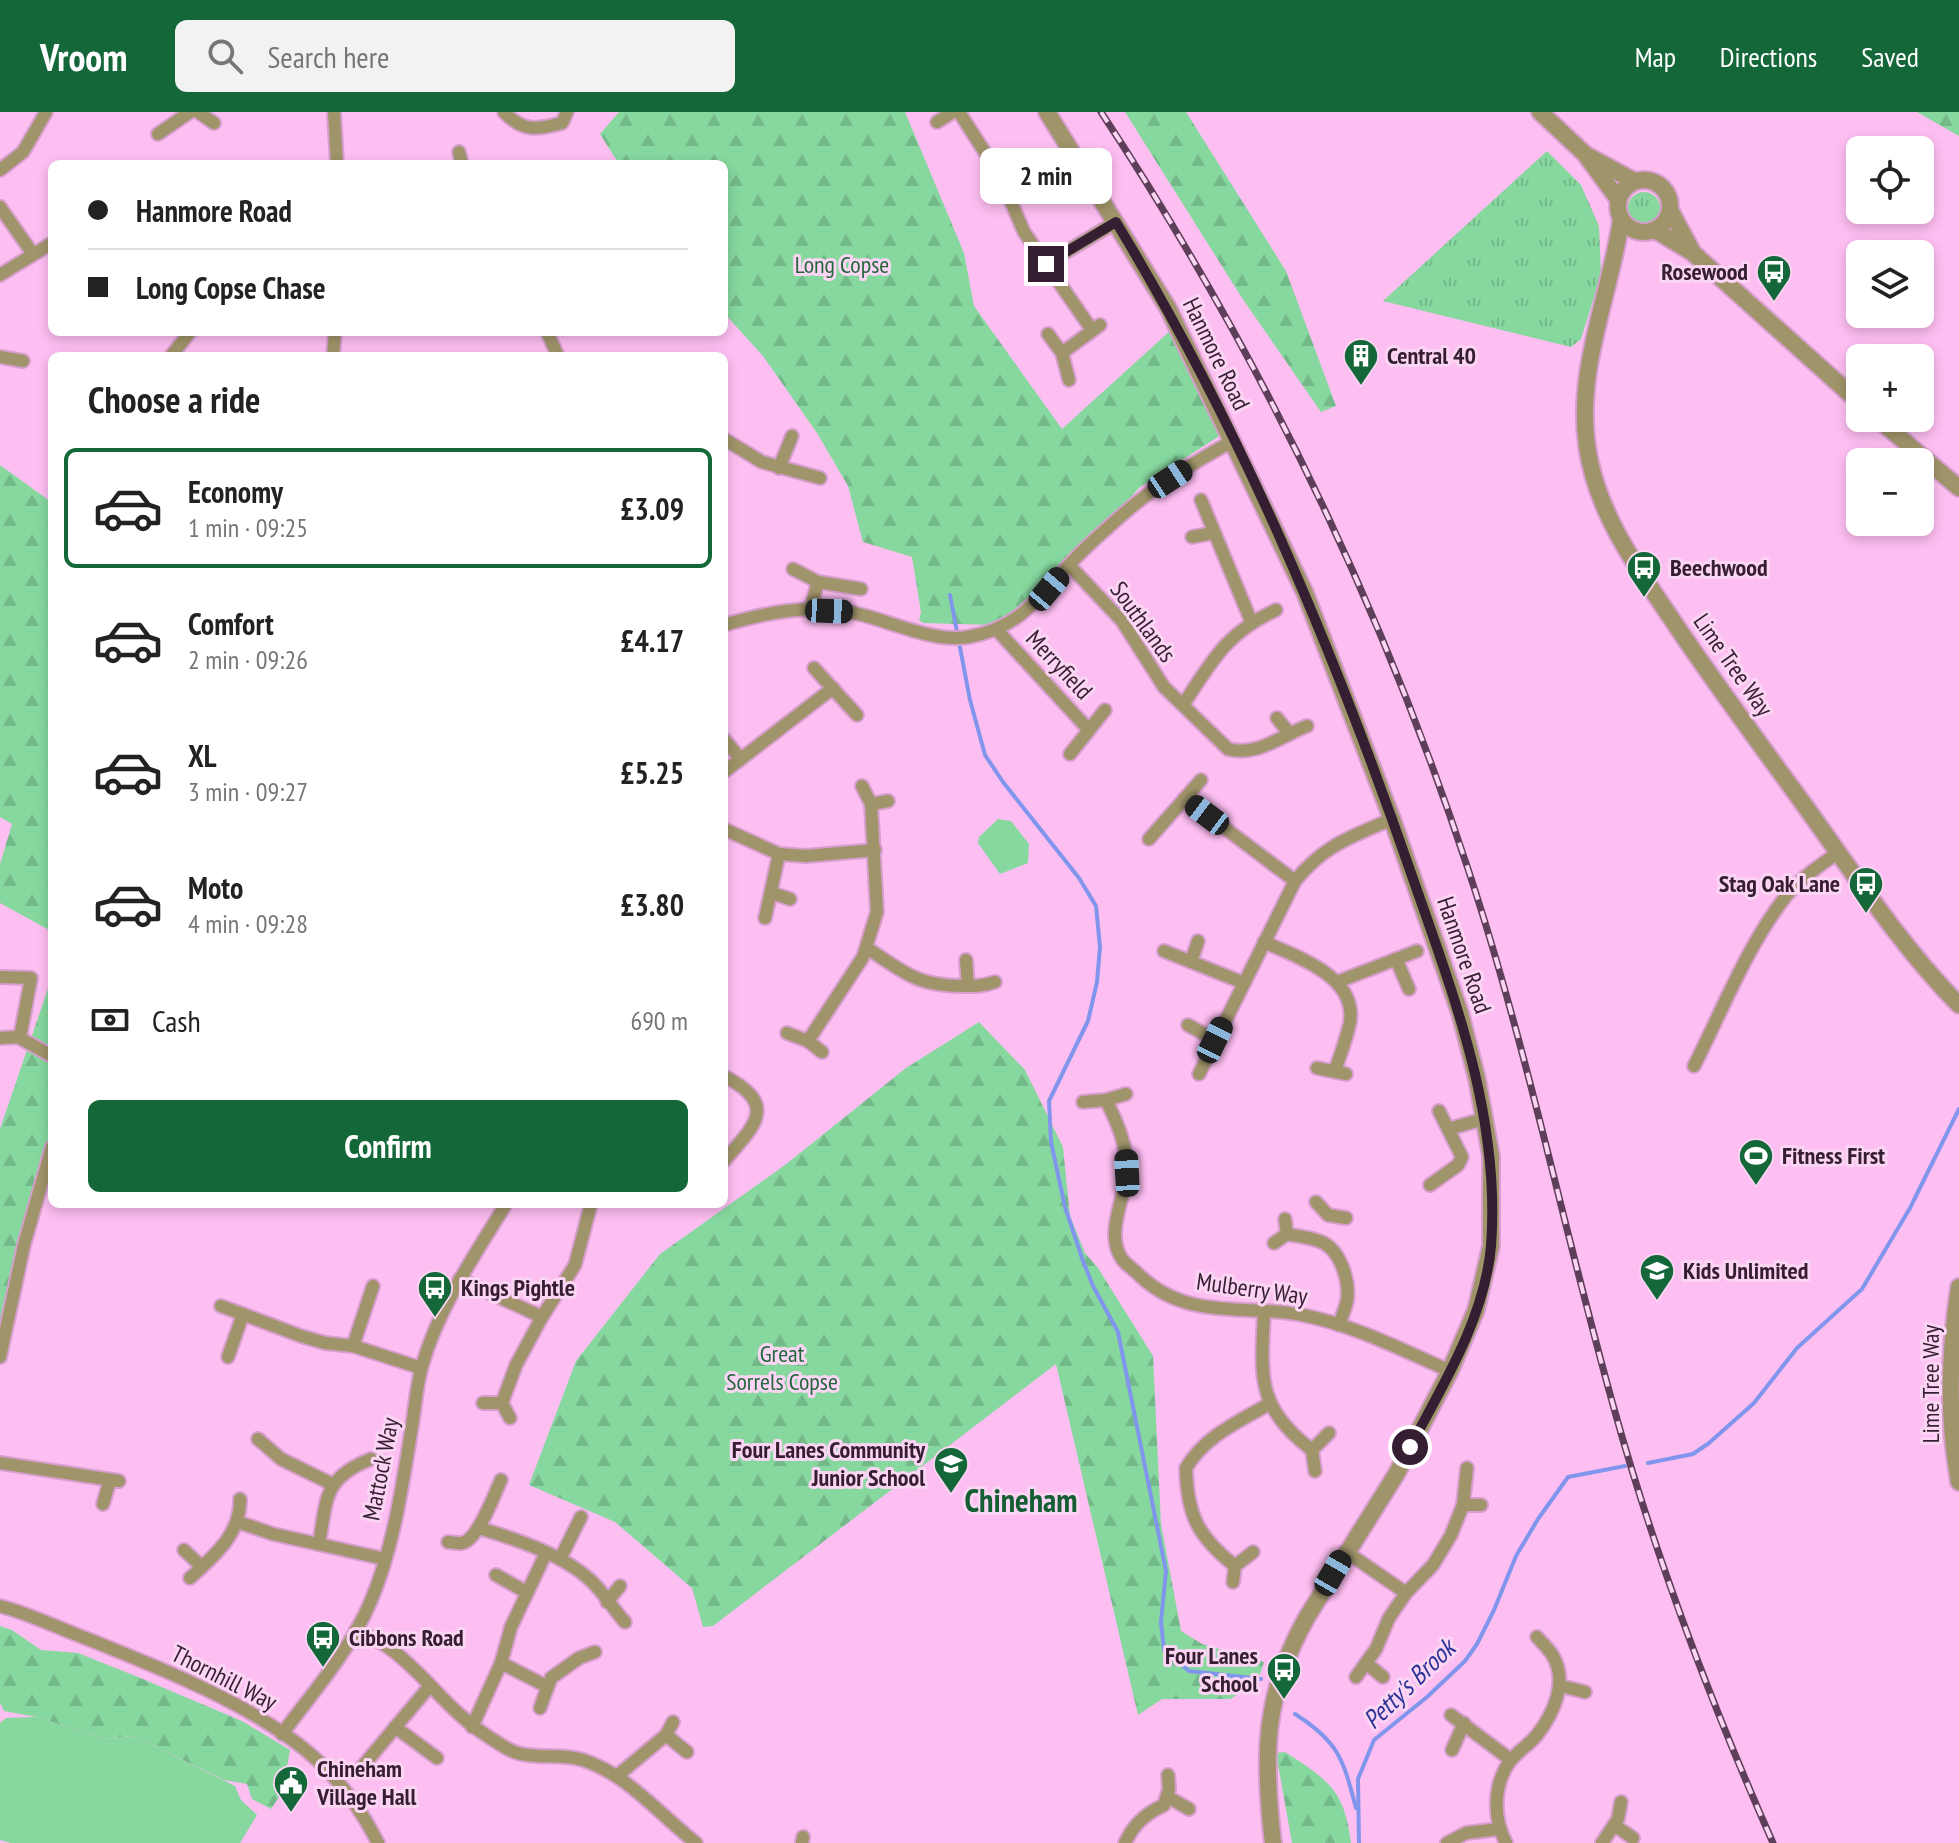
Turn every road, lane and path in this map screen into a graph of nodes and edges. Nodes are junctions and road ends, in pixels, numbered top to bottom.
1 (46, 112) edge
2 (190, 112) edge
3 (198, 112) edge
4 (334, 112) edge
5 (504, 112) edge
6 (568, 112) edge
7 (956, 112) edge
8 (1047, 112) edge
9 (1540, 112) edge
10 (937, 122) dead end
11 (214, 123) dead end
12 (158, 134) dead end
13 (1585, 154) junction
14 (337, 160) edge
15 (0, 170) edge
16 (1634, 181) junction
17 (1618, 199) junction
18 (0, 207) edge
19 (1670, 210) junction
20 (1621, 220) junction
21 (1116, 222) junction
22 (1649, 231) junction
23 (48, 245) edge
24 (1693, 253) junction
25 (31, 256) junction
26 (1615, 260) junction
27 (1046, 264) junction
28 (0, 275) edge
29 (1048, 334) dead end
30 (187, 336) edge
31 (174, 352) edge
32 (1062, 353) junction
33 (0, 356) edge
34 (23, 361) dead end
35 (1069, 380) dead end
36 (1846, 390) edge
37 (1893, 432) edge
38 (792, 436) dead end
39 (728, 441) edge
40 (1233, 441) junction
41 (779, 468) junction
42 (820, 478) dead end
43 (1959, 488) edge
44 (1201, 500) dead end
45 (1213, 533) junction
46 (1192, 537) dead end
47 (1069, 565) junction
48 (793, 569) dead end
49 (818, 582) junction
50 (861, 589) dead end
51 (810, 610) junction
52 (1276, 610) dead end
53 (1251, 621) junction
54 (728, 624) edge
55 (997, 630) junction
56 (814, 668) dead end
57 (833, 688) junction
58 (1183, 705) junction
59 (1105, 710) dead end
60 (857, 715) dead end
61 (1277, 718) dead end
62 (1307, 726) dead end
63 (1089, 730) junction
64 (1289, 733) junction
65 (728, 744) edge
66 (1070, 754) dead end
67 (740, 758) junction
68 (728, 768) edge
69 (1201, 780) dead end
70 (862, 786) dead end
71 (1185, 798) junction
72 (888, 801) dead end
73 (871, 804) junction
74 (1392, 819) junction
75 (728, 831) edge
76 (1149, 839) dead end
77 (875, 850) junction
78 (1839, 852) junction
79 (779, 854) junction
80 (1295, 881) junction
81 (772, 893) junction
82 (790, 899) dead end
83 (765, 918) dead end
84 (1198, 941) dead end
85 (1264, 942) junction
86 (867, 948) junction
87 (1164, 951) dead end
88 (1417, 951) dead end
89 (1396, 959) junction
90 (966, 960) dead end
91 (1191, 962) junction
92 (0, 977) edge
93 (995, 982) dead end
94 (1337, 982) junction
95 (1244, 983) junction
96 (968, 986) junction
97 (1409, 989) dead end
98 (1959, 1005) edge
99 (1188, 1025) dead end
100 (787, 1033) dead end
101 (18, 1037) junction
102 (0, 1038) edge
103 (1215, 1040) junction
104 (808, 1041) junction
105 (822, 1052) dead end
106 (48, 1054) edge
107 (1694, 1066) dead end
108 (1317, 1068) dead end
109 (1199, 1074) dead end
110 (728, 1079) edge
111 (1126, 1094) dead end
112 (1106, 1100) junction
113 (1083, 1102) dead end
114 (1439, 1111) dead end
115 (1484, 1119) junction
116 (1448, 1129) junction
117 (728, 1156) edge
118 (48, 1161) edge
119 (1430, 1185) dead end
120 (1316, 1202) dead end
121 (504, 1208) edge
122 (590, 1208) edge
123 (1328, 1215) junction
124 (1346, 1218) dead end
125 (1285, 1219) dead end
126 (1287, 1234) junction
127 (1320, 1241) junction
128 (1274, 1243) dead end
129 (460, 1279) junction
130 (373, 1286) dead end
131 (1959, 1287) edge
132 (221, 1306) dead end
133 (1264, 1313) junction
134 (243, 1314) junction
135 (542, 1317) junction
136 (1339, 1325) junction
137 (353, 1346) junction
138 (0, 1357) edge
139 (228, 1357) dead end
140 (421, 1368) junction
141 (1450, 1371) junction
142 (483, 1403) dead end
143 (502, 1403) junction
144 (1269, 1404) junction
145 (510, 1418) dead end
146 (1329, 1433) dead end
147 (258, 1439) dead end
148 (1312, 1450) junction
149 (371, 1459) dead end
150 (0, 1463) edge
151 (1467, 1468) dead end
152 (1315, 1471) dead end
153 (501, 1480) dead end
154 (1959, 1482) edge
155 (332, 1484) junction
156 (240, 1499) dead end
157 (103, 1504) dead end
158 (1463, 1505) junction
159 (1481, 1505) dead end
160 (581, 1517) dead end
161 (238, 1522) junction
162 (479, 1528) junction
163 (448, 1542) dead end
164 (319, 1544) junction
165 (184, 1550) dead end
166 (1345, 1551) junction
167 (1253, 1552) dead end
168 (546, 1553) junction
169 (385, 1559) junction
170 (560, 1559) junction
171 (1235, 1566) junction
172 (202, 1567) junction
173 (496, 1575) dead end
174 (190, 1578) dead end
175 (1233, 1582) dead end
176 (620, 1586) dead end
177 (526, 1592) junction
178 (1406, 1593) junction
179 (607, 1602) junction
180 (3, 1605) edge
181 (625, 1622) dead end
182 (356, 1630) junction
183 (1537, 1637) dead end
184 (595, 1652) dead end
185 (501, 1663) junction
186 (1366, 1663) junction
187 (1356, 1677) dead end
188 (1383, 1677) dead end
189 (546, 1686) junction
190 (1561, 1686) junction
191 (429, 1687) junction
192 (1585, 1692) dead end
193 (545, 1707) dead end
194 (1451, 1715) dead end
195 (673, 1722) dead end
196 (1464, 1723) junction
197 (395, 1727) junction
198 (472, 1727) junction
199 (282, 1734) junction
200 (666, 1735) junction
201 (1452, 1750) dead end
202 (687, 1752) dead end
203 (437, 1758) dead end
204 (1511, 1760) junction
205 (362, 1767) dead end
206 (1168, 1775) dead end
207 (617, 1776) junction
208 (1168, 1797) junction
209 (1621, 1802) dead end
210 (1189, 1809) dead end
211 (1614, 1825) junction
212 (1499, 1829) junction
213 (1633, 1838) dead end
214 (378, 1843) edge
215 (696, 1843) edge
216 (1125, 1843) edge
217 (1273, 1843) edge
218 (1447, 1843) edge
219 (1506, 1843) edge
220 (1602, 1843) edge

1 - 15 street
2 - 12 street
3 - 11 street
4 - 14 street
5 - 6 street
7 - 10 street
7 - 27 street
8 - 21 street, Hanmore Road
9 - 13 street
13 - 16 street
13 - 17 street
16 - 17 street
16 - 19 street
17 - 20 street
18 - 25 street
19 - 22 street
19 - 24 street
20 - 22 street
20 - 26 street, Lime Tree Way
21 - 27 street
21 - 40 street, Hanmore Road
22 - 24 street
22 - 26 street, Lime Tree Way
23 - 25 street
24 - 36 street
25 - 28 street
26 - 78 street, Lime Tree Way
27 - 32 street
29 - 32 street
30 - 31 street
32 - 35 street
33 - 34 street
37 - 43 street
38 - 41 street
39 - 41 street
40 - 47 street
40 - 74 street, Hanmore Road
41 - 42 street
44 - 45 street
45 - 46 street
45 - 53 street
47 - 55 street
47 - 58 street, Southlands
48 - 49 street
49 - 50 street
49 - 51 street
51 - 54 street
51 - 55 street
52 - 53 street, Southlands
53 - 58 street, Southlands
55 - 63 street, Merryfield
56 - 57 street
57 - 60 street
57 - 67 street
58 - 64 street, Southlands
59 - 63 street, Merryfield
61 - 64 street
62 - 64 street, Southlands
63 - 66 street, Merryfield
65 - 67 street
67 - 68 street
69 - 71 street
70 - 73 street
71 - 76 street
71 - 80 street
72 - 73 street
73 - 77 street
74 - 80 street
74 - 115 street, Hanmore Road
75 - 79 street
77 - 79 street
77 - 86 street
78 - 98 street, Lime Tree Way
78 - 107 street
79 - 81 street
80 - 85 street
81 - 82 street
81 - 83 street
84 - 91 street
85 - 94 street
85 - 95 street
86 - 96 street
86 - 104 street
87 - 91 street
88 - 89 street
89 - 94 street
89 - 97 street
90 - 96 street
91 - 95 street
92 - 101 street
93 - 96 street
94 - 108 street
95 - 103 street
99 - 103 street
100 - 104 street
101 - 102 street
101 - 106 street
103 - 109 street
104 - 105 street
110 - 117 street
111 - 112 street
112 - 113 street
112 - 133 street, Mulberry Way
114 - 116 street
115 - 116 street
115 - 141 street, Hanmore Road
116 - 119 street
118 - 138 street
120 - 123 street
121 - 129 street, Mattock Way
122 - 135 street
123 - 124 street
123 - 127 street
125 - 126 street
126 - 127 street
126 - 128 street
127 - 136 street
129 - 135 street
129 - 140 street, Mattock Way
130 - 137 street
131 - 154 street, Lime Tree Way
132 - 134 street
133 - 136 street, Mulberry Way
133 - 144 street
134 - 137 street
134 - 139 street
135 - 143 street
136 - 141 street, Mulberry Way
137 - 140 street
140 - 169 street, Mattock Way
141 - 166 street, Hanmore Road
142 - 143 street
143 - 145 street
144 - 148 street
144 - 171 street
146 - 148 street
147 - 155 street
148 - 152 street
149 - 155 street
150 - 157 street
151 - 158 street
153 - 162 street
155 - 164 street
156 - 161 street
158 - 159 street
158 - 178 street
160 - 170 street
161 - 164 street
161 - 172 street
162 - 163 street
162 - 168 street
164 - 169 street
165 - 172 street
166 - 178 street
166 - 217 street, Hanmore Road
167 - 171 street
168 - 170 street
168 - 177 street
169 - 182 street, Mattock Way
170 - 179 street
171 - 175 street
172 - 174 street
173 - 177 street
176 - 179 street
177 - 185 street
178 - 186 street
179 - 181 street
180 - 199 street, Thornhill Way
182 - 191 street
182 - 199 street, Mattock Way
183 - 190 street
184 - 189 street
185 - 189 street
185 - 198 street
186 - 187 street
186 - 188 street
189 - 193 street
190 - 192 street
190 - 204 street
191 - 197 street
191 - 198 street
194 - 196 street
195 - 200 street
196 - 201 street
196 - 204 street
197 - 203 street
197 - 205 street
198 - 207 street
199 - 214 street, Thornhill Way
200 - 202 street
200 - 207 street
204 - 212 street
206 - 208 street
207 - 215 street
208 - 210 street
208 - 216 street
209 - 211 street
211 - 213 street
211 - 220 street
212 - 218 street
212 - 219 street

